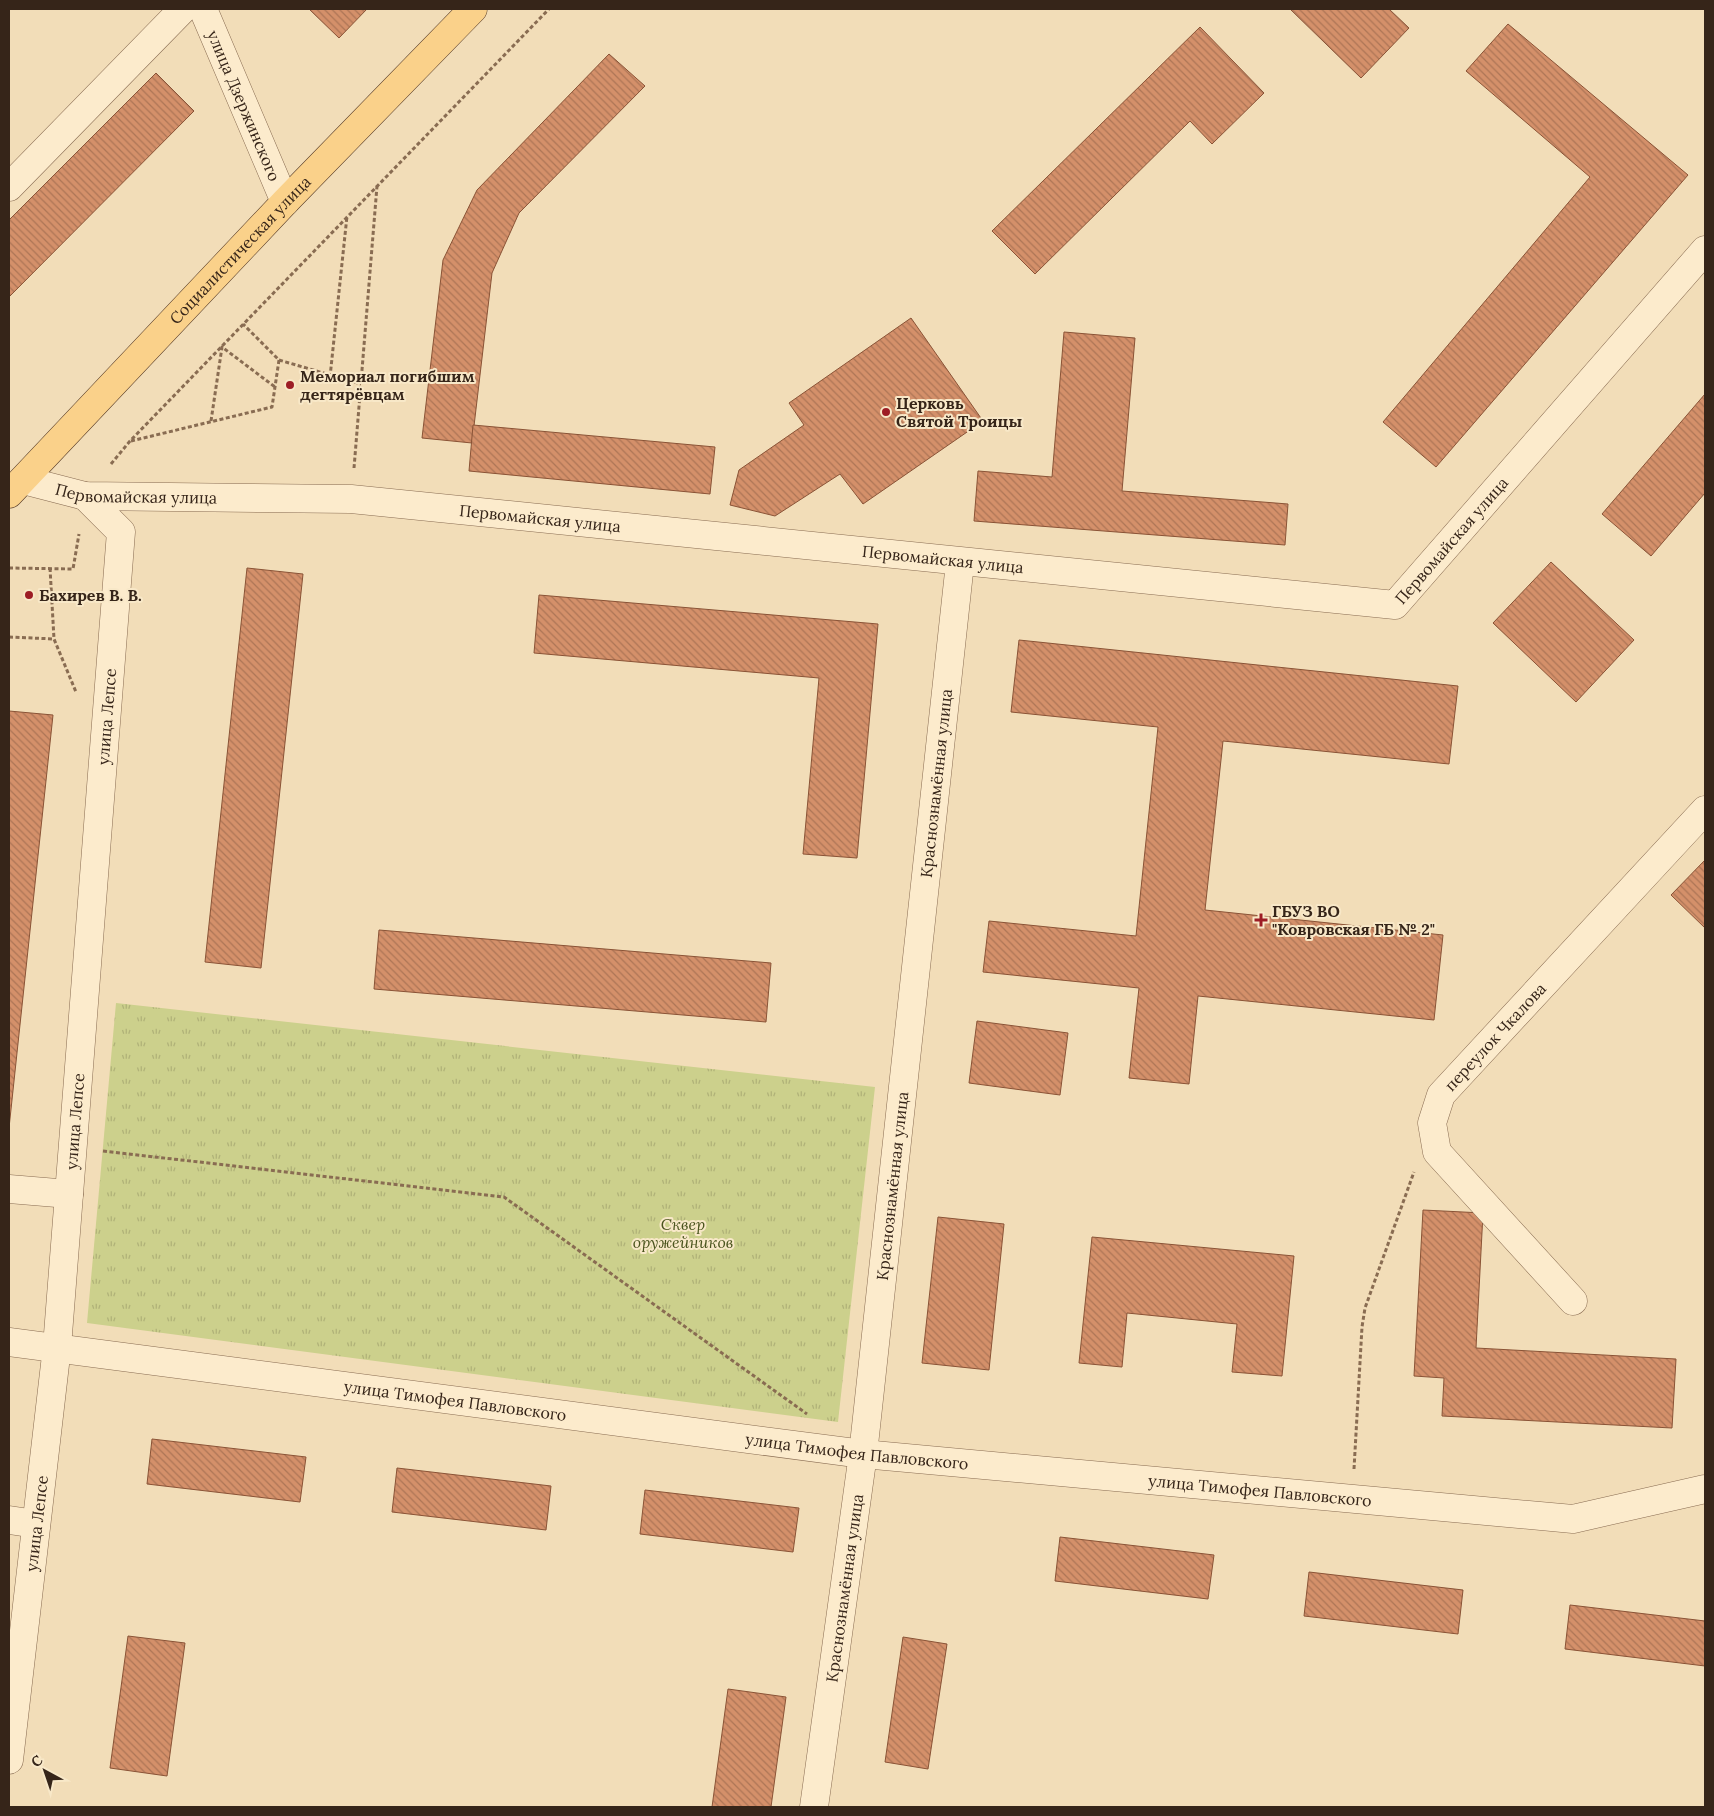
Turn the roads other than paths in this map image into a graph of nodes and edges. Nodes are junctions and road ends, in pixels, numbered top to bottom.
1 (183, 9) edge
2 (204, 9) edge
3 (474, 9) edge
4 (9, 187) edge
5 (285, 202) junction
6 (1705, 250) edge
7 (16, 487) edge
8 (85, 496) junction
9 (960, 563) junction
10 (1705, 810) edge
11 (9, 1188) edge
12 (69, 1194) junction
13 (1573, 1301) dead end
14 (9, 1342) edge
15 (57, 1347) junction
16 (863, 1454) junction
17 (1705, 1489) edge
18 (9, 1520) edge
19 (36, 1524) junction
20 (9, 1760) edge
21 (814, 1807) edge

1 - 4 street
2 - 5 street, улица Дзержинского
3 - 5 main road, Социалистическая улица
5 - 7 main road, Социалистическая улица
6 - 9 street, Первомайская улица
7 - 8 street, Первомайская улица
8 - 9 street, Первомайская улица
8 - 12 street, улица Лепсе
9 - 16 street, Краснознамённая улица
10 - 13 street, переулок Чкалова
11 - 12 street
12 - 15 street, улица Лепсе
14 - 15 street, улица Тимофея Павловского
15 - 16 street, улица Тимофея Павловского
15 - 19 street, улица Лепсе
16 - 17 street, улица Тимофея Павловского
16 - 21 street, Краснознамённая улица
18 - 19 street
19 - 20 street, улица Лепсе

